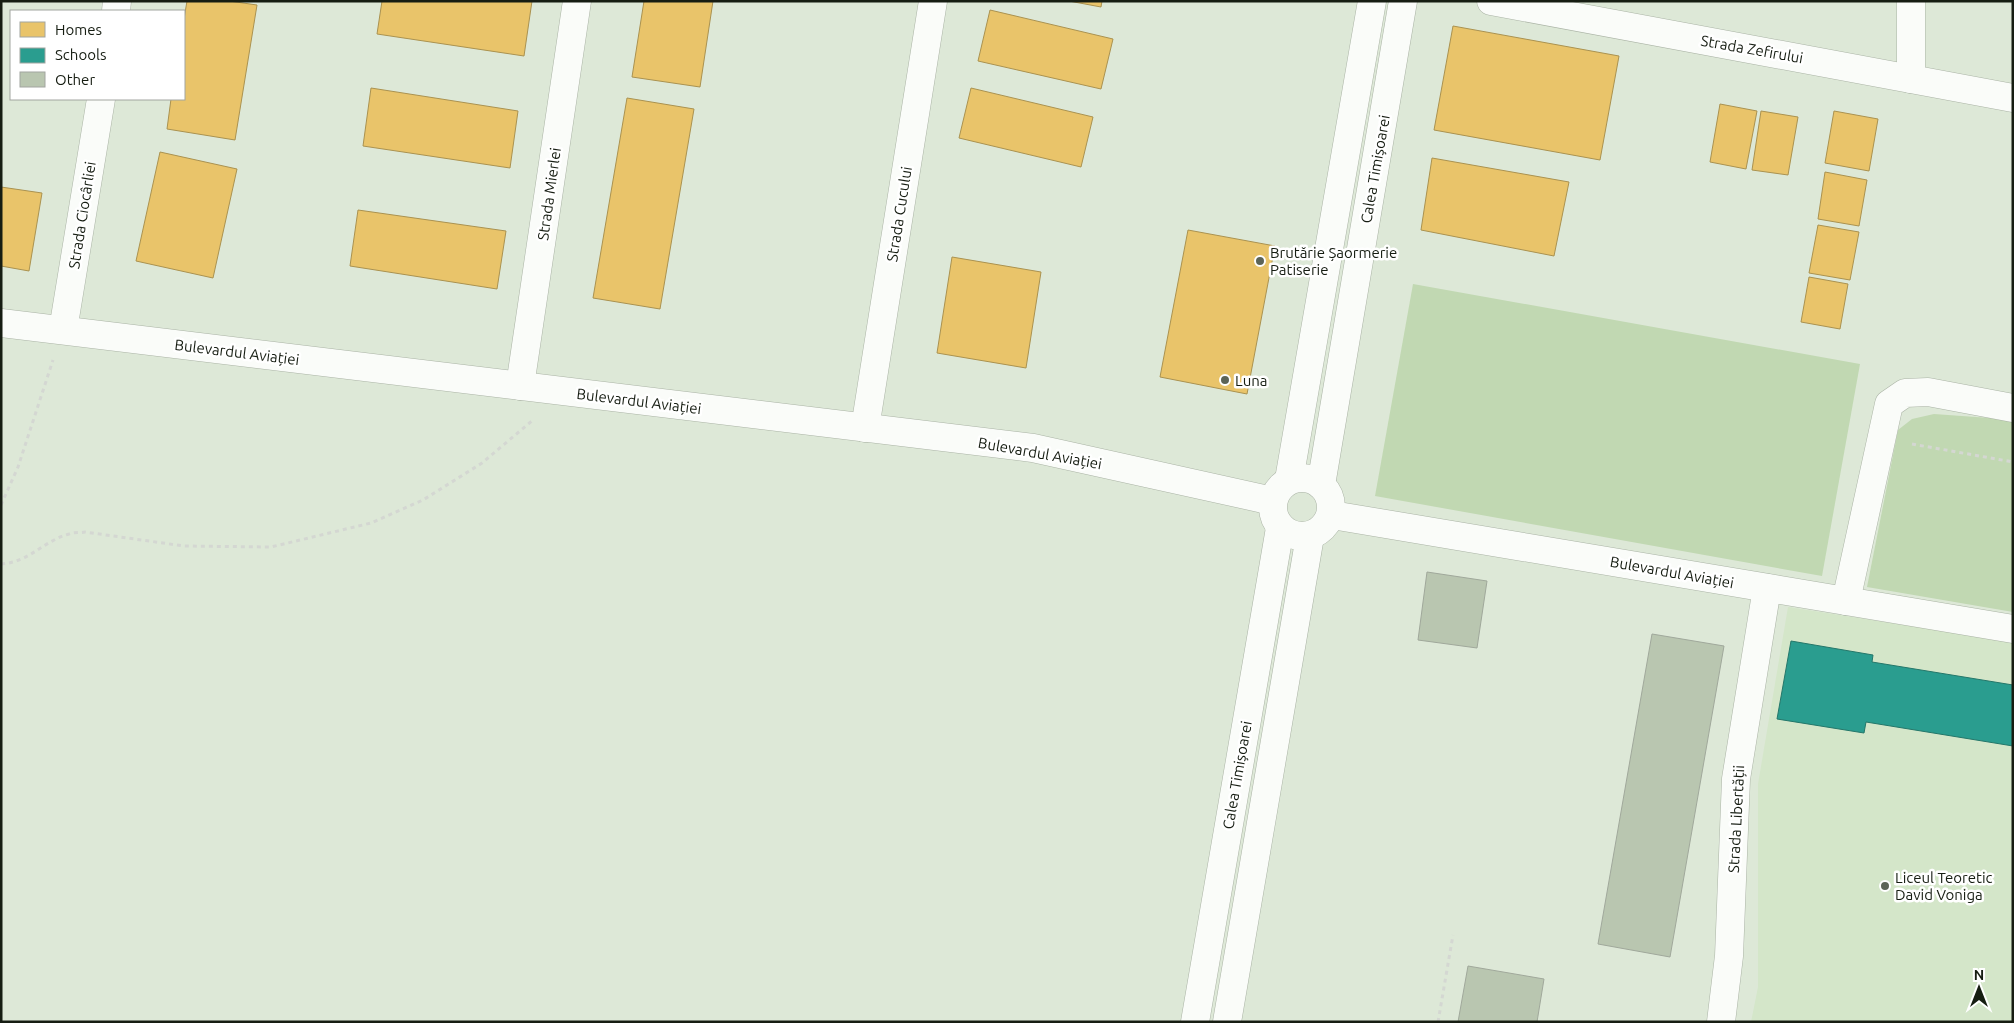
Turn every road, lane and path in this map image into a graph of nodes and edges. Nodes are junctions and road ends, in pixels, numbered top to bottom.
1 (577, 1) edge
2 (933, 1) edge
3 (1372, 1) edge
4 (1403, 1) edge
5 (1491, 1) edge
6 (1911, 1) edge
7 (1911, 79) junction
8 (2013, 98) edge
9 (101, 100) edge
10 (1, 323) edge
11 (63, 330) junction
12 (520, 386) junction
13 (564, 392) junction
14 (2013, 408) edge
15 (865, 428) junction
16 (1882, 438) junction
17 (2013, 462) edge
18 (1321, 484) junction
19 (1281, 490) junction
20 (1, 505) edge
21 (1332, 515) junction
22 (1280, 528) junction
23 (1310, 536) junction
24 (1, 564) edge
25 (1767, 588) junction
26 (1846, 601) junction
27 (2013, 629) edge
28 (1453, 935) dead end
29 (1194, 1022) edge
30 (1227, 1022) edge
31 (1438, 1022) edge
32 (1721, 1022) edge

1 - 12 street, Strada Mierlei
2 - 15 street, Strada Cucului
3 - 19 street, Calea Timișoarei
4 - 18 street, Calea Timișoarei
5 - 7 street, Strada Zefirului
6 - 7 street
7 - 8 street, Strada Zefirului
9 - 11 street, Strada Ciocârliei
10 - 11 street, Bulevardul Aviației
11 - 12 street, Bulevardul Aviației
11 - 20 path
12 - 13 street, Bulevardul Aviației
13 - 15 street, Bulevardul Aviației
13 - 24 path
14 - 16 street
15 - 19 street, Bulevardul Aviației
16 - 17 path
16 - 26 street
18 - 19 street
18 - 21 street
19 - 22 street
21 - 23 street
21 - 25 street, Bulevardul Aviației
22 - 23 street
22 - 29 street, Calea Timișoarei
23 - 30 street, Calea Timișoarei
25 - 26 street, Bulevardul Aviației
25 - 32 street, Strada Libertății
26 - 27 street, Bulevardul Aviației
28 - 31 path

